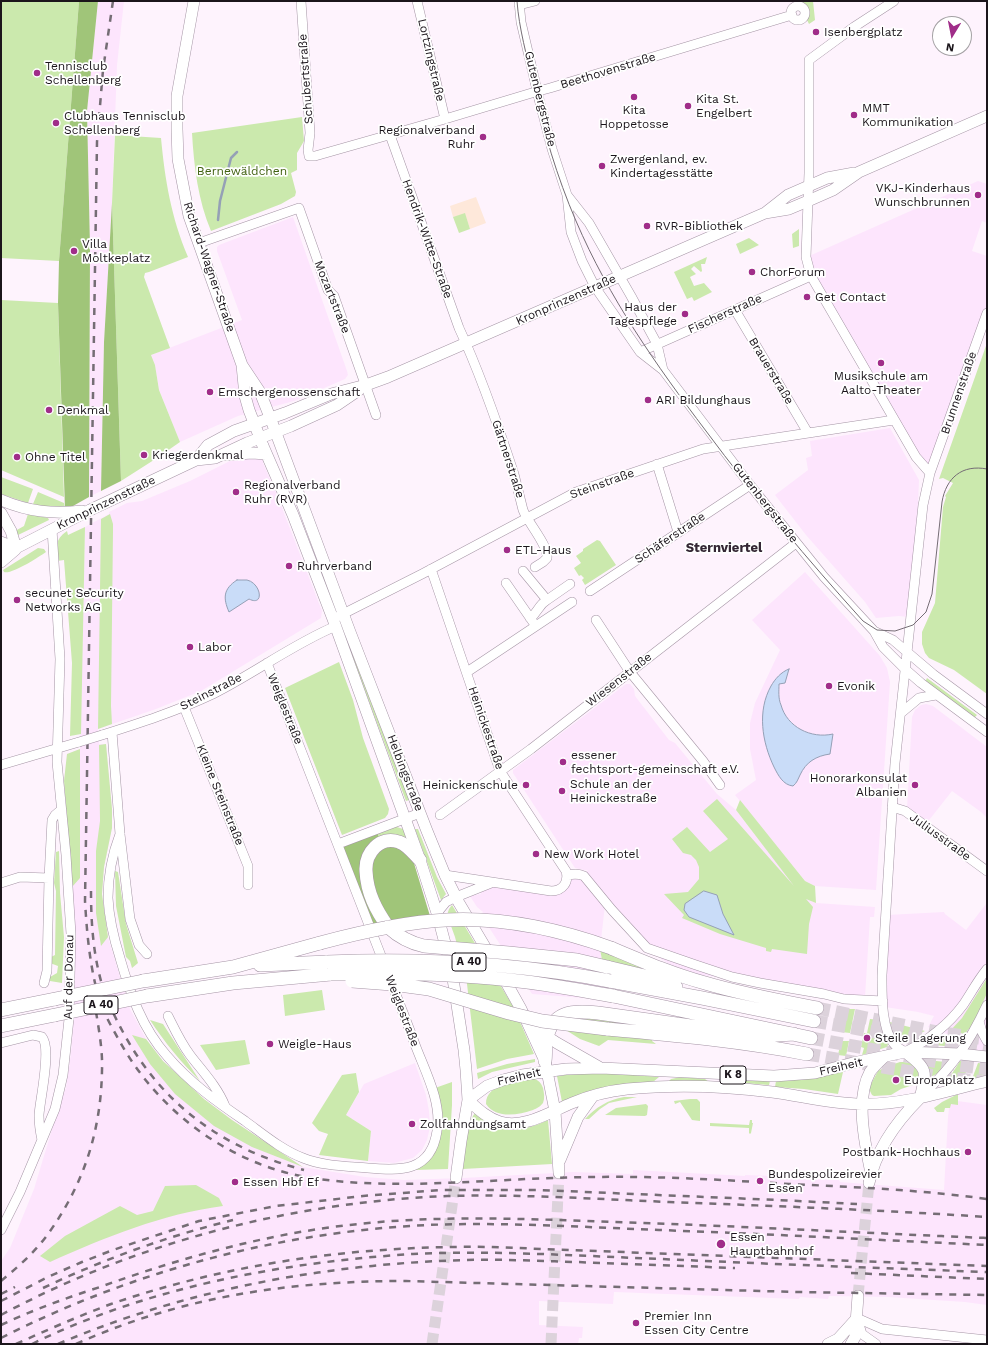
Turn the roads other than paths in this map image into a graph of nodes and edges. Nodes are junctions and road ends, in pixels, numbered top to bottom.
1 (194, 1) edge
2 (301, 1) edge
3 (417, 1) edge
4 (535, 1) edge
5 (894, 1) edge
6 (519, 3) edge
7 (792, 15) dead end
8 (537, 91) junction
9 (987, 116) edge
10 (445, 119) junction
11 (390, 135) junction
12 (309, 156) joint
13 (859, 172) junction
14 (808, 186) junction
15 (567, 195) junction
16 (808, 201) junction
17 (765, 213) junction
18 (199, 243) junction
19 (619, 276) junction
20 (811, 276) junction
21 (595, 287) junction
22 (735, 310) junction
23 (987, 313) edge
24 (466, 343) junction
25 (657, 344) junction
26 (640, 352) junction
27 (242, 365) junction
28 (663, 370) junction
29 (366, 385) junction
30 (376, 415) dead end
31 (894, 420) junction
32 (273, 425) junction
33 (256, 431) junction
34 (808, 433) junction
35 (720, 446) junction
36 (266, 454) junction
37 (221, 455) junction
38 (196, 460) junction
39 (657, 464) junction
40 (930, 473) junction
41 (750, 485) junction
42 (1, 500) edge
43 (90, 510) junction
44 (1, 513) edge
45 (527, 518) junction
46 (52, 529) junction
47 (678, 532) junction
48 (1, 542) edge
49 (796, 543) junction
50 (16, 548) junction
51 (1, 552) edge
52 (1, 562) edge
53 (535, 567) dead end
54 (431, 569) junction
55 (523, 571) dead end
56 (506, 583) dead end
57 (570, 584) dead end
58 (590, 591) dead end
59 (546, 600) junction
60 (572, 602) dead end
61 (344, 614) junction
62 (530, 618) junction
63 (596, 620) dead end
64 (335, 622) junction
65 (536, 627) junction
66 (874, 631) junction
67 (907, 652) junction
68 (267, 664) junction
69 (905, 670) junction
70 (467, 672) junction
71 (630, 672) junction
72 (936, 695) junction
73 (184, 707) junction
74 (901, 713) junction
75 (987, 714) edge
76 (112, 732) junction
77 (987, 732) edge
78 (57, 749) junction
79 (1, 765) edge
80 (500, 771) junction
81 (720, 785) dead end
82 (892, 807) junction
83 (61, 810) junction
84 (420, 813) junction
85 (440, 814) dead end
86 (405, 819) junction
87 (120, 834) junction
88 (338, 844) junction
89 (420, 860) junction
90 (987, 872) edge
91 (445, 875) junction
92 (567, 875) junction
93 (49, 878) junction
94 (492, 882) junction
95 (1, 883) edge
96 (248, 885) dead end
97 (456, 897) junction
98 (437, 913) junction
99 (147, 954) dead end
100 (233, 967) junction
101 (987, 969) edge
102 (329, 975) junction
103 (44, 983) dead end
104 (702, 998) junction
105 (883, 1001) junction
106 (987, 1005) edge
107 (817, 1008) tunnel mouth
108 (1, 1010) edge
109 (168, 1016) dead end
110 (814, 1021) tunnel mouth
111 (979, 1021) junction
112 (528, 1024) junction
113 (1, 1026) edge
114 (794, 1034) junction
115 (547, 1038) junction
116 (811, 1038) tunnel mouth
117 (987, 1041) edge
118 (1, 1043) edge
119 (905, 1052) junction
120 (807, 1054) tunnel mouth
121 (960, 1054) junction
122 (886, 1056) junction
123 (987, 1057) edge
124 (546, 1066) junction
125 (601, 1068) junction
126 (987, 1081) edge
127 (593, 1096) junction
128 (920, 1098) junction
129 (468, 1100) junction
130 (863, 1104) junction
131 (225, 1108) junction
132 (554, 1111) junction
133 (42, 1140) junction
134 (456, 1178) tunnel mouth
135 (1, 1230) edge
136 (858, 1296) tunnel mouth
137 (857, 1318) junction
138 (987, 1340) edge
139 (828, 1344) edge
140 (851, 1344) edge
141 (876, 1344) edge

1 - 18 main road, Richard-Wagner-Straße
2 - 12 street, Schubertstraße
3 - 10 street, Lortzingstraße
4 - 6 street
5 - 14 street
6 - 8 street, Gutenbergstraße
7 - 8 street, Beethovenstraße
8 - 10 street, Beethovenstraße
8 - 15 street, Gutenbergstraße
9 - 13 main road
10 - 11 street, Beethovenstraße
11 - 12 street, Beethovenstraße
11 - 24 street, Hendrik-Witte-Straße
13 - 14 main road, Kronprinzenstraße
13 - 16 main road, Kronprinzenstraße
14 - 16 street
14 - 17 main road, Kronprinzenstraße
15 - 19 street, Gutenbergstraße
15 - 21 street, Gutenbergstraße
16 - 17 main road, Kronprinzenstraße
16 - 20 street
17 - 19 main road, Kronprinzenstraße
18 - 27 main road, Richard-Wagner-Straße
18 - 29 street, Mozartstraße
19 - 21 main road, Kronprinzenstraße
19 - 25 street, Gutenbergstraße
20 - 22 street, Fischerstraße
20 - 31 street
21 - 24 main road, Kronprinzenstraße
21 - 26 street, Gutenbergstraße
22 - 25 street, Fischerstraße
22 - 34 street, Brauerstraße
23 - 40 street, Brunnenstraße
24 - 29 main road, Kronprinzenstraße
24 - 45 street, Gärtnerstraße
25 - 26 street, Fischerstraße
25 - 28 street, Gutenbergstraße
26 - 28 street, Gutenbergstraße
27 - 32 main road, Richard-Wagner-Straße
27 - 33 main road, Richard-Wagner-Straße
28 - 35 street, Gutenbergstraße
29 - 30 street
29 - 32 main road, Kronprinzenstraße
31 - 34 street, Steinstraße
31 - 40 street
32 - 33 main road, Kronprinzenstraße
32 - 61 main road, Helbingstraße
33 - 36 main road, Helbingstraße
33 - 37 main road, Kronprinzenstraße
33 - 38 main road, Kronprinzenstraße
34 - 35 street, Steinstraße
35 - 39 street, Steinstraße
35 - 41 street, Gutenbergstraße
36 - 37 main road
36 - 64 main road, Helbingstraße
37 - 38 main road, Kronprinzenstraße
38 - 43 main road, Kronprinzenstraße
39 - 45 street, Steinstraße
39 - 47 street
40 - 67 street, Brunnenstraße
41 - 47 street, Schäferstraße
41 - 49 street, Gutenbergstraße
42 - 43 main road
43 - 46 main road, Kronprinzenstraße
44 - 50 main road
45 - 53 street, Gärtnerstraße
45 - 54 street, Steinstraße
46 - 50 main road, Kronprinzenstraße
46 - 78 street, Auf der Donau
47 - 58 street, Schäferstraße
48 - 50 main road
49 - 66 street, Gutenbergstraße
49 - 71 street, Wiesenstraße
50 - 51 main road
50 - 52 main road
54 - 61 street, Steinstraße
54 - 70 street, Heinickestraße
55 - 59 street
56 - 62 street
57 - 59 street
59 - 62 street
60 - 65 street
61 - 64 street, Steinstraße
61 - 84 main road, Helbingstraße
62 - 65 street
63 - 71 street
64 - 68 street, Steinstraße
64 - 86 main road, Helbingstraße
65 - 70 street
66 - 67 street
66 - 69 street
67 - 69 street, Brunnenstraße
67 - 75 street
68 - 73 street, Steinstraße
68 - 88 street, Weiglestraße
69 - 72 street
69 - 74 street, Brunnenstraße
70 - 80 street, Heinickestraße
71 - 80 street, Wiesenstraße
71 - 81 street
72 - 74 street
72 - 77 street
73 - 76 street, Steinstraße
73 - 96 street, Kleine Steinstraße
74 - 82 street, Brunnenstraße
76 - 78 street, Steinstraße, bridge
76 - 87 street
78 - 79 street, Steinstraße
78 - 83 street, Auf der Donau
80 - 85 street, Wiesenstraße
80 - 92 street, Heinickestraße
82 - 90 street, Juliusstraße
82 - 105 street, Brunnenstraße
83 - 93 street, Auf der Donau
83 - 133 street, Auf der Donau
84 - 86 street
84 - 91 main road, Helbingstraße
86 - 88 street
86 - 89 main road, Helbingstraße
87 - 99 street
87 - 131 street
88 - 131 street, Weiglestraße
89 - 98 main road, Helbingstraße
89 - 104 highway, bridge
91 - 94 street
91 - 97 main road, Helbingstraße
92 - 94 street
92 - 105 street
93 - 95 street
93 - 103 street, Auf der Donau
94 - 97 street
97 - 98 street
97 - 112 main road, Helbingstraße
98 - 129 main road, Helbingstraße
100 - 104 highway, A 40, bridge
100 - 107 highway, bridge
100 - 108 highway, A 40, bridge
101 - 119 street
102 - 113 highway, A 40, bridge
102 - 114 highway, A 40, bridge
102 - 120 highway, bridge
104 - 110 highway, A 40
105 - 119 street, Brunnenstraße
106 - 111 street
109 - 131 street
111 - 117 street
111 - 121 street
112 - 115 main road
112 - 124 main road, Helbingstraße
114 - 115 highway
114 - 116 highway, A 40
115 - 124 highway
115 - 125 main road
118 - 133 street, Auf der Donau
119 - 121 main road, K 8
119 - 122 main road, Freiheit / K 8
119 - 128 main road
121 - 123 main road, K 8
121 - 128 street
122 - 125 main road, Freiheit / K 8
122 - 130 main road, Freiheit
124 - 125 main road, Freiheit / K 8
124 - 129 main road, Freiheit / K 8
124 - 132 main road, Helbingstraße
126 - 128 main road, K 8
127 - 130 main road, K 8
127 - 132 main road, K 8
127 - 132 main road, Helbingstraße
128 - 130 main road, K 8
128 - 130 main road, Freiheit
129 - 132 main road, K 8
129 - 134 main road, Helbingstraße
133 - 135 street, Auf der Donau
136 - 137 main road
137 - 138 street
137 - 139 main road
137 - 140 main road
137 - 141 street

